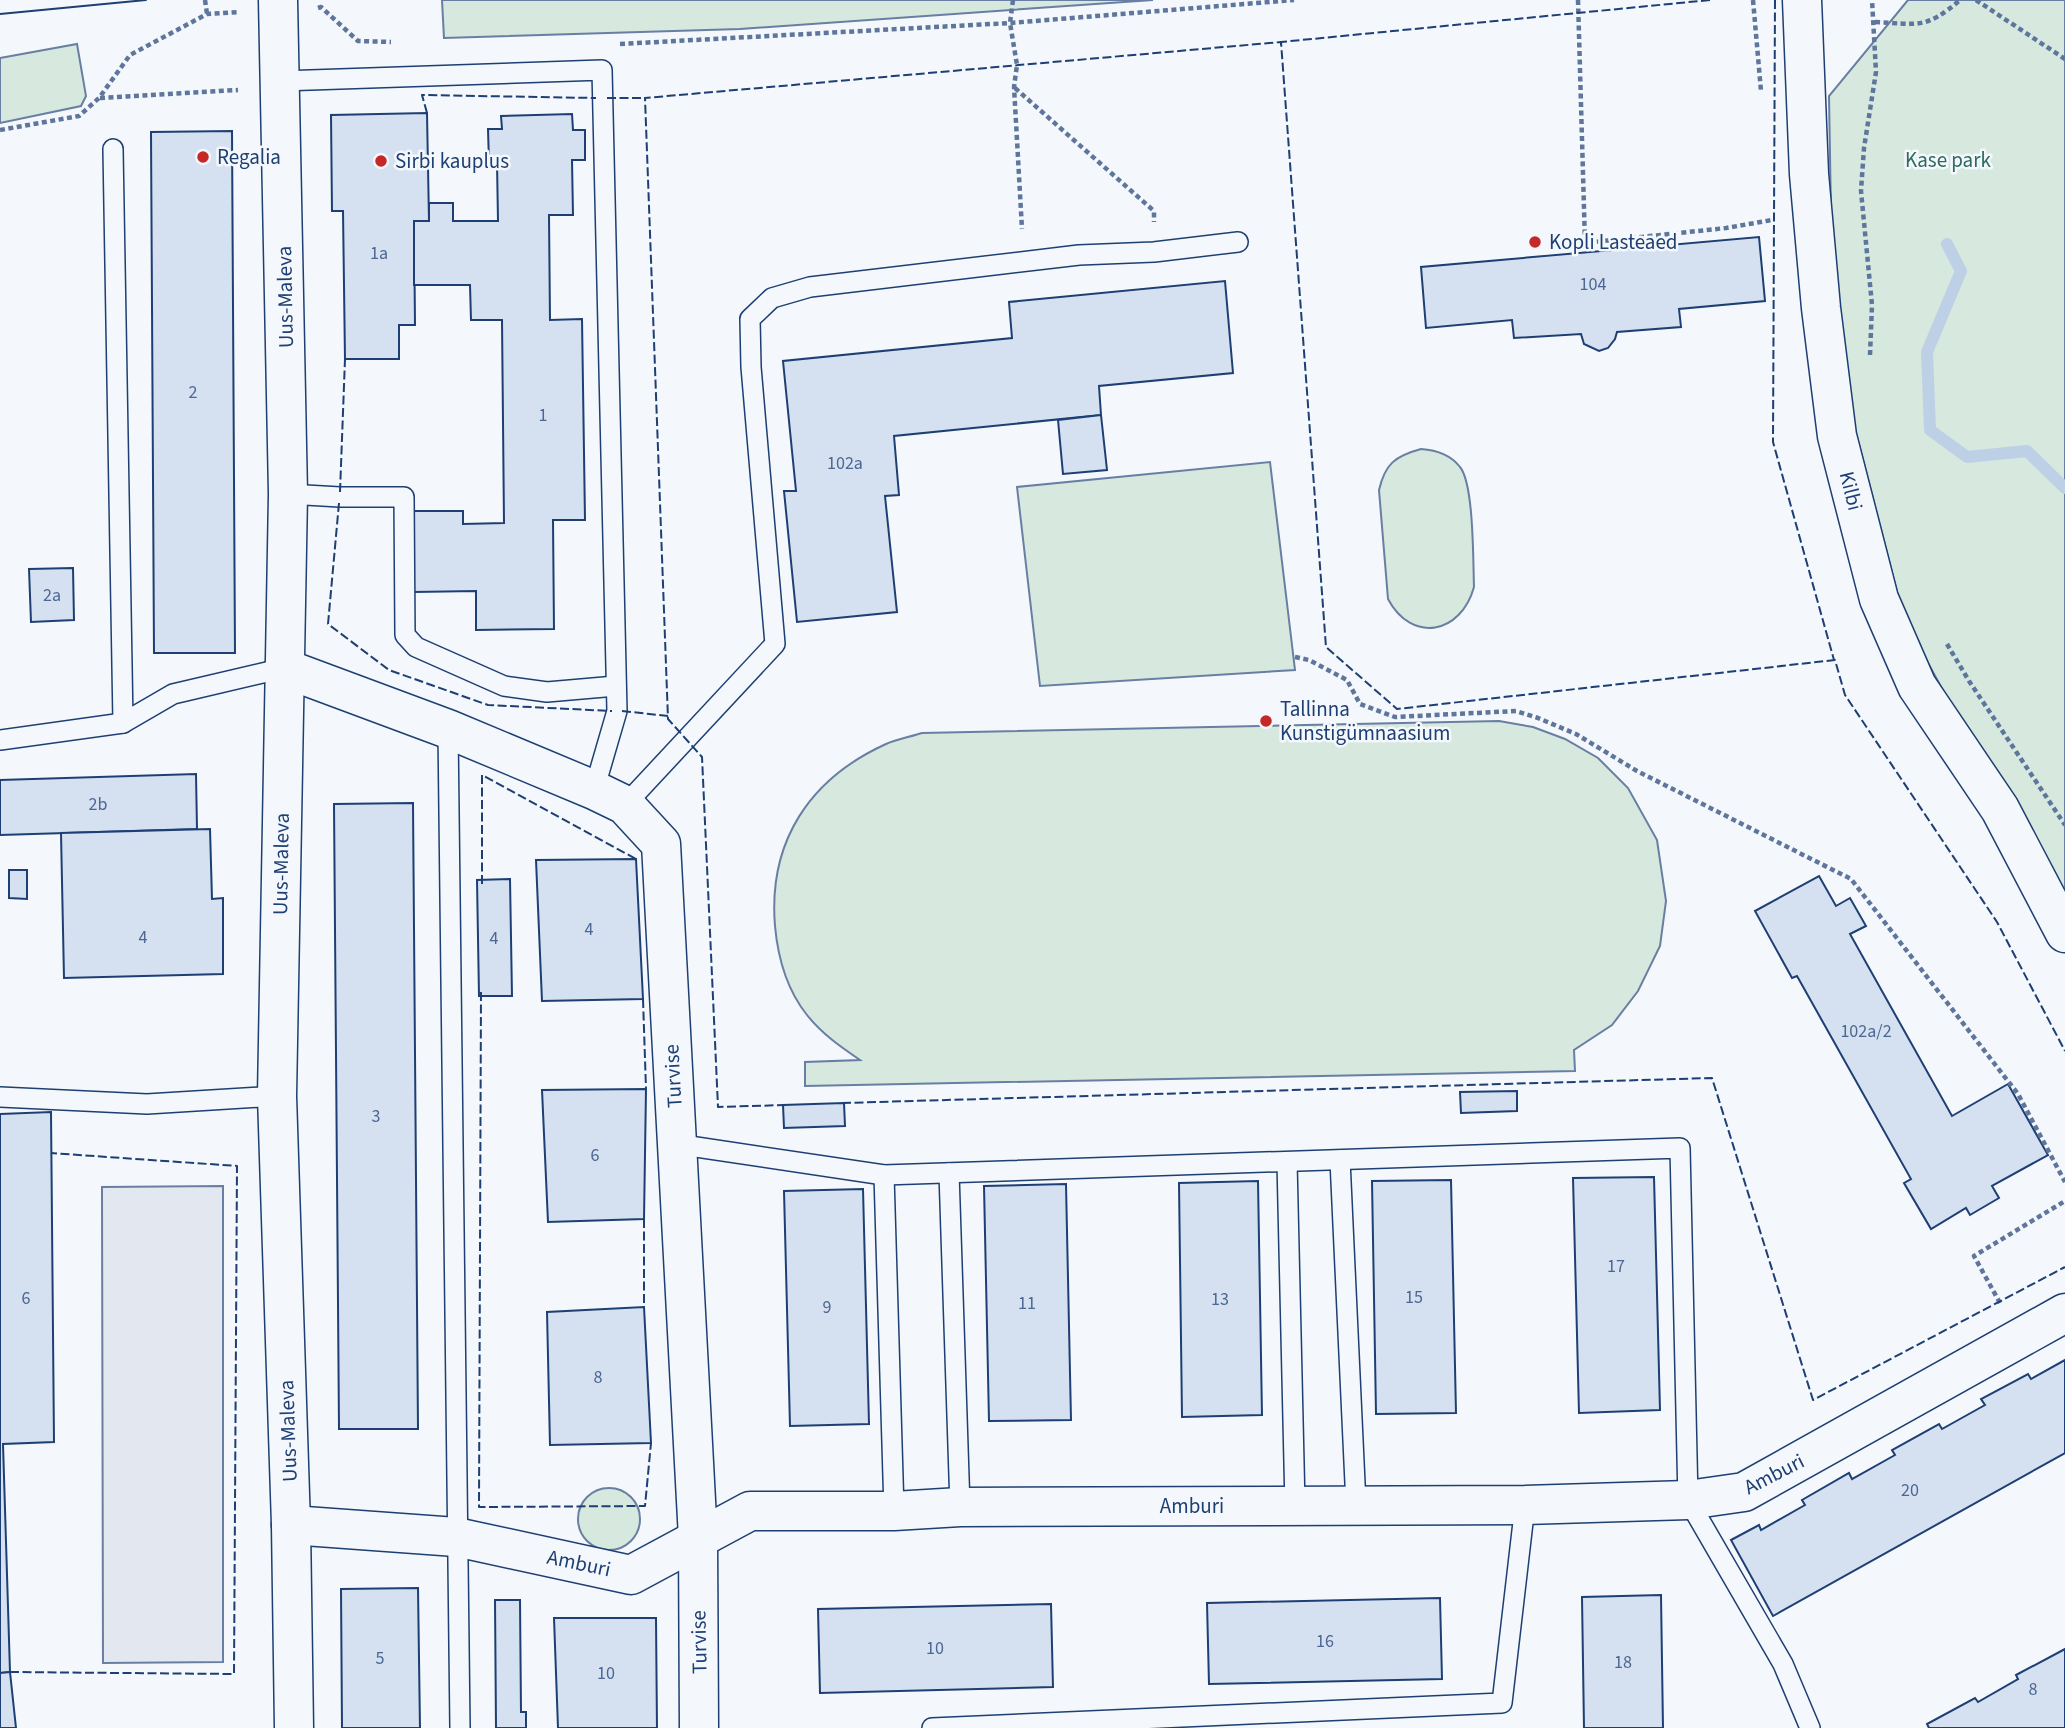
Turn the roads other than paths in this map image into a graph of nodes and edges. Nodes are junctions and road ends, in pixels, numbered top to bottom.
1 (1802, 0) edge
2 (280, 7) edge
3 (281, 81) junction
4 (113, 149) dead end
5 (1238, 242) dead end
6 (288, 494) junction
7 (284, 668) junction
8 (616, 686) junction
9 (122, 723) junction
10 (448, 729) junction
11 (0, 740) edge
12 (609, 798) junction
13 (2065, 933) edge
14 (277, 1096) junction
15 (0, 1097) edge
16 (676, 1144) junction
17 (1340, 1160) junction
18 (1287, 1162) junction
19 (949, 1173) junction
20 (884, 1175) junction
21 (2065, 1313) edge
22 (1688, 1500) junction
23 (1356, 1505) junction
24 (1525, 1505) junction
25 (1295, 1506) junction
26 (960, 1507) junction
27 (894, 1511) junction
28 (291, 1525) junction
29 (456, 1537) junction
30 (698, 1538) junction
31 (1132, 1724) edge
32 (294, 1728) edge
33 (460, 1728) edge
34 (699, 1728) edge
35 (932, 1728) edge
36 (1810, 1728) edge

1 - 13 street, Kilbi
2 - 3 street, Uus-Maleva
3 - 6 street, Uus-Maleva
3 - 8 lane
4 - 9 lane
5 - 12 lane
6 - 7 street, Uus-Maleva
6 - 8 lane
7 - 9 lane
7 - 10 street, Turvise
7 - 14 street, Uus-Maleva
8 - 12 lane
9 - 11 lane
10 - 12 street, Turvise
10 - 29 lane
12 - 16 street, Turvise
14 - 15 lane
14 - 28 street, Uus-Maleva
16 - 20 lane
16 - 30 street, Turvise
17 - 18 lane
17 - 22 lane
17 - 23 lane
18 - 19 lane
18 - 25 lane
19 - 20 lane
19 - 26 lane
20 - 27 lane
21 - 22 street, Amburi
22 - 24 street, Amburi
22 - 36 lane
23 - 24 street, Amburi
23 - 25 street, Amburi
24 - 31 lane
25 - 26 street, Amburi
26 - 27 street, Amburi
27 - 30 street, Amburi
28 - 29 street, Amburi
28 - 32 street, Uus-Maleva
29 - 30 street, Amburi
29 - 33 lane
30 - 34 street, Turvise
31 - 35 lane

